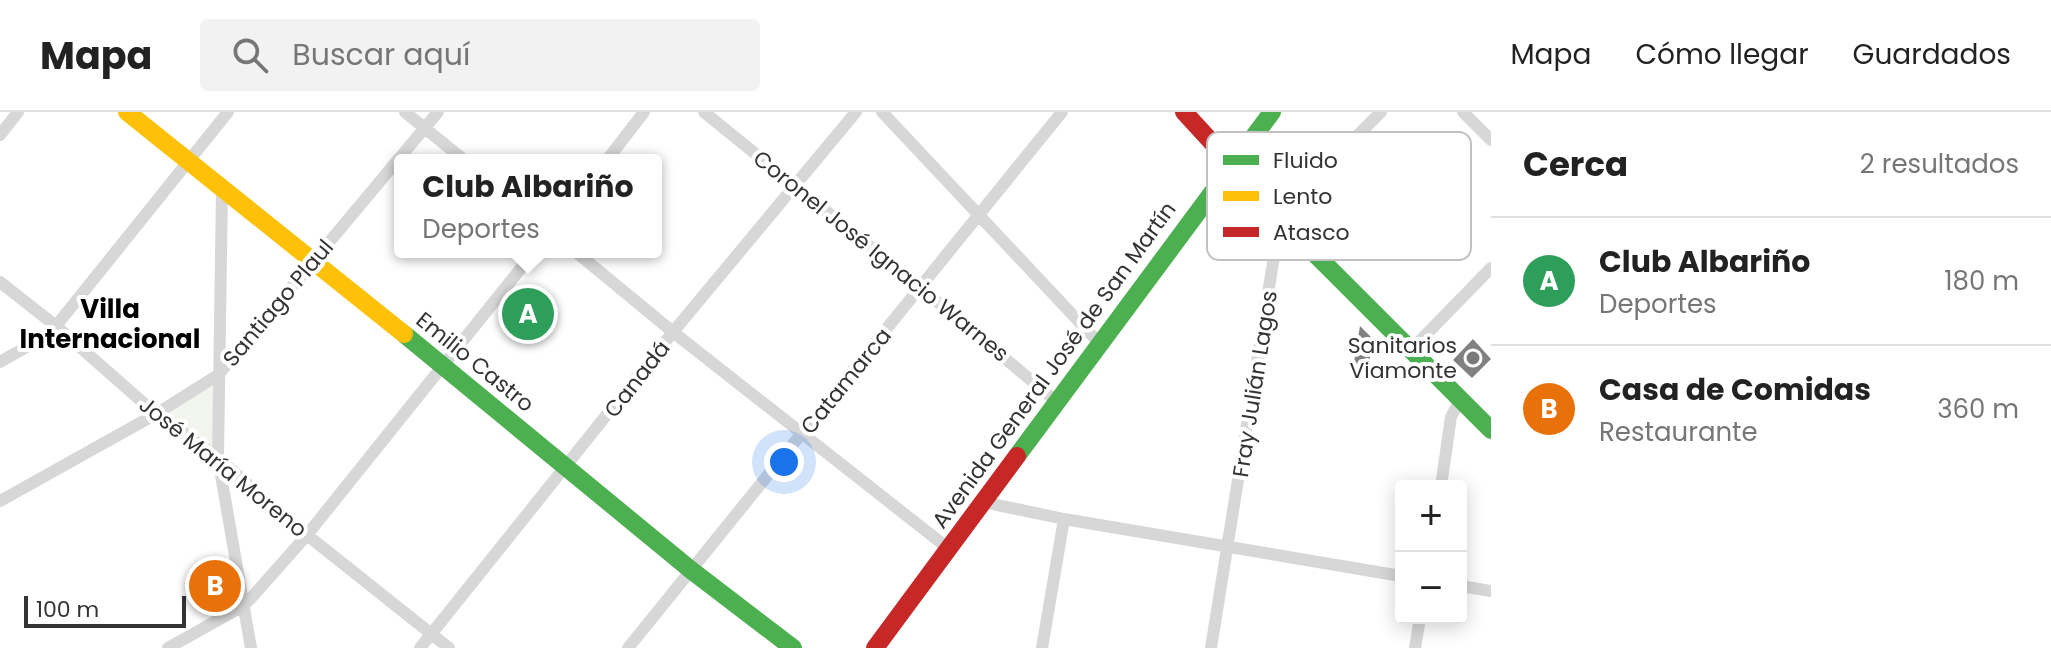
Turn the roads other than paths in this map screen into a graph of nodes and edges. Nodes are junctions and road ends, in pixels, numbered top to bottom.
1 (18, 112) edge
2 (127, 112) edge
3 (228, 112) edge
4 (405, 112) edge
5 (438, 112) edge
6 (644, 112) edge
7 (704, 112) edge
8 (856, 112) edge
9 (882, 112) edge
10 (1062, 112) edge
11 (1184, 112) edge
12 (1272, 112) edge
13 (1381, 112) edge
14 (1463, 112) edge
15 (425, 128) junction
16 (1257, 132) edge
17 (1361, 132) edge
18 (0, 135) edge
19 (1207, 138) edge
20 (1491, 140) edge
21 (403, 154) edge
22 (457, 154) edge
23 (612, 154) edge
24 (188, 161) junction
25 (394, 165) edge
26 (796, 185) junction
27 (222, 189) junction
28 (1207, 198) edge
29 (980, 215) junction
30 (529, 258) edge
31 (583, 258) edge
32 (1275, 260) edge
33 (1321, 260) edge
34 (313, 262) junction
35 (1491, 268) edge
36 (0, 282) edge
37 (921, 288) junction
38 (56, 326) junction
39 (673, 332) junction
40 (1100, 344) junction
41 (1411, 350) junction
42 (0, 362) edge
43 (442, 365) junction
44 (218, 375) junction
45 (1460, 400) junction
46 (1057, 402) junction
47 (156, 414) junction
48 (1491, 430) edge
49 (804, 435) junction
50 (218, 458) junction
51 (566, 468) junction
52 (1442, 480) edge
53 (0, 501) edge
54 (983, 502) junction
55 (1064, 519) junction
56 (307, 535) junction
57 (1228, 548) junction
58 (949, 549) junction
59 (691, 570) junction
60 (1395, 575) edge
61 (1467, 587) edge
62 (1491, 591) edge
63 (243, 606) junction
64 (1419, 624) edge
65 (431, 634) junction
66 (168, 648) edge
67 (251, 648) edge
68 (420, 648) edge
69 (449, 648) edge
70 (628, 648) edge
71 (793, 648) edge
72 (875, 648) edge
73 (1042, 648) edge
74 (1211, 648) edge
75 (1415, 648) edge

1 - 18 street
2 - 24 street, Emilio Castro
3 - 24 street
4 - 15 street
5 - 15 street, Santiago Plaul
6 - 23 street
7 - 26 street, Coronel José Ignacio Warnes
8 - 26 street, Canadá
9 - 29 street
10 - 29 street, Catamarca
11 - 19 street
12 - 16 street, Avenida General José de San Martín
13 - 17 street
14 - 20 street
15 - 21 street, Santiago Plaul
15 - 22 street
24 - 27 street, Emilio Castro
24 - 38 street
25 - 34 street, Santiago Plaul
26 - 37 street, Coronel José Ignacio Warnes
26 - 39 street, Canadá
27 - 34 street, Emilio Castro
27 - 44 street
28 - 40 street, Avenida General José de San Martín
29 - 37 street, Catamarca
29 - 40 street
30 - 43 street
31 - 39 street
32 - 57 street, Fray Julián Lagos
33 - 41 street
34 - 43 street, Emilio Castro
34 - 44 street, Santiago Plaul
35 - 41 street
36 - 38 street, José María Moreno
37 - 46 street, Coronel José Ignacio Warnes
37 - 49 street, Catamarca
38 - 42 street
38 - 47 street, José María Moreno
39 - 49 street
39 - 51 street, Canadá
40 - 46 street, Avenida General José de San Martín
41 - 45 street
43 - 51 street, Emilio Castro
43 - 56 street
44 - 47 street, Santiago Plaul
44 - 50 street
45 - 48 street
45 - 52 street
46 - 54 street, Avenida General José de San Martín
47 - 50 street, José María Moreno
47 - 53 street, Santiago Plaul
49 - 58 street
49 - 59 street, Catamarca
50 - 56 street, José María Moreno
50 - 63 street
51 - 59 street, Emilio Castro
51 - 65 street, Canadá
54 - 55 street
54 - 58 street, Avenida General José de San Martín
55 - 57 street
55 - 73 street
56 - 63 street
56 - 65 street, José María Moreno
57 - 60 street
57 - 74 street, Fray Julián Lagos
58 - 72 street, Avenida General José de San Martín
59 - 70 street, Catamarca
59 - 71 street, Emilio Castro
61 - 62 street
63 - 66 street
63 - 67 street
64 - 75 street
65 - 68 street, Canadá
65 - 69 street, José María Moreno

